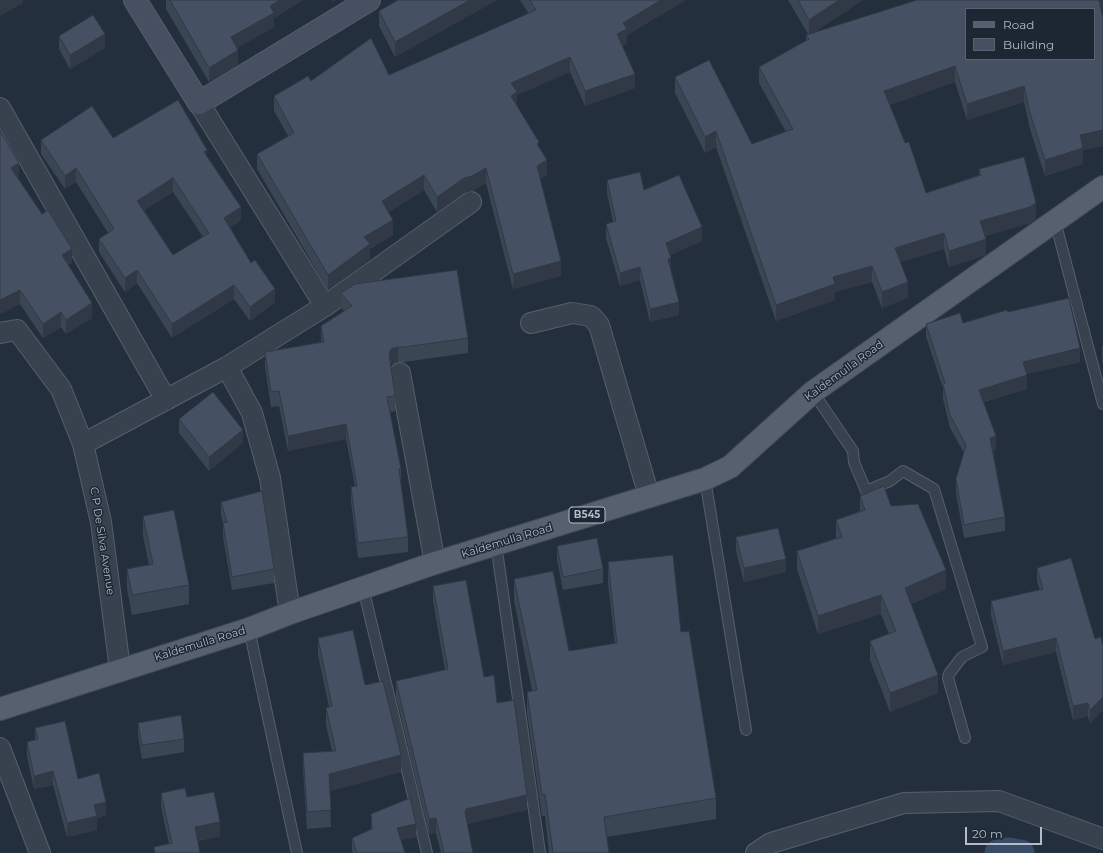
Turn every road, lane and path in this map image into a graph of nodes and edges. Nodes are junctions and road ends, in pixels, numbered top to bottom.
1 (135, 0) edge
2 (369, 0) edge
3 (199, 103) junction
4 (0, 108) edge
5 (1103, 187) edge
6 (471, 202) dead end
7 (1055, 221) junction
8 (325, 306) junction
9 (531, 323) dead end
10 (0, 333) edge
11 (227, 367) junction
12 (400, 373) dead end
13 (813, 392) junction
14 (166, 400) junction
15 (1103, 404) edge
16 (83, 444) junction
17 (705, 479) junction
18 (649, 496) junction
19 (496, 544) junction
20 (434, 563) junction
21 (363, 588) junction
22 (290, 613) junction
23 (249, 629) junction
24 (120, 669) junction
25 (0, 709) edge
26 (746, 730) dead end
27 (965, 738) dead end
28 (0, 748) edge
29 (1103, 839) edge
30 (40, 853) edge
31 (297, 853) edge
32 (427, 853) edge
33 (540, 853) edge
34 (756, 853) edge

1 - 3 street
2 - 3 street
3 - 8 street
4 - 14 street
5 - 7 main road, Kaldemulla Road / B545
6 - 8 street
7 - 13 main road, Kaldemulla Road / B545
7 - 15 lane
8 - 11 street
9 - 18 street
10 - 16 street, C P De Silva Avenue
11 - 14 street
11 - 22 street
12 - 20 street
13 - 17 main road, Kaldemulla Road / B545
13 - 27 lane
14 - 16 street
16 - 24 street, C P De Silva Avenue
17 - 18 main road, Kaldemulla Road / B545
17 - 26 lane
18 - 19 main road, Kaldemulla Road / B545
19 - 20 main road, Kaldemulla Road / B545
19 - 33 lane
20 - 21 main road, Kaldemulla Road / B545
21 - 22 main road, Kaldemulla Road / B545
21 - 32 lane
22 - 23 main road, Kaldemulla Road / B545
23 - 24 main road, Kaldemulla Road / B545
23 - 31 lane
24 - 25 main road, Kaldemulla Road / B545
28 - 30 street
29 - 34 street

